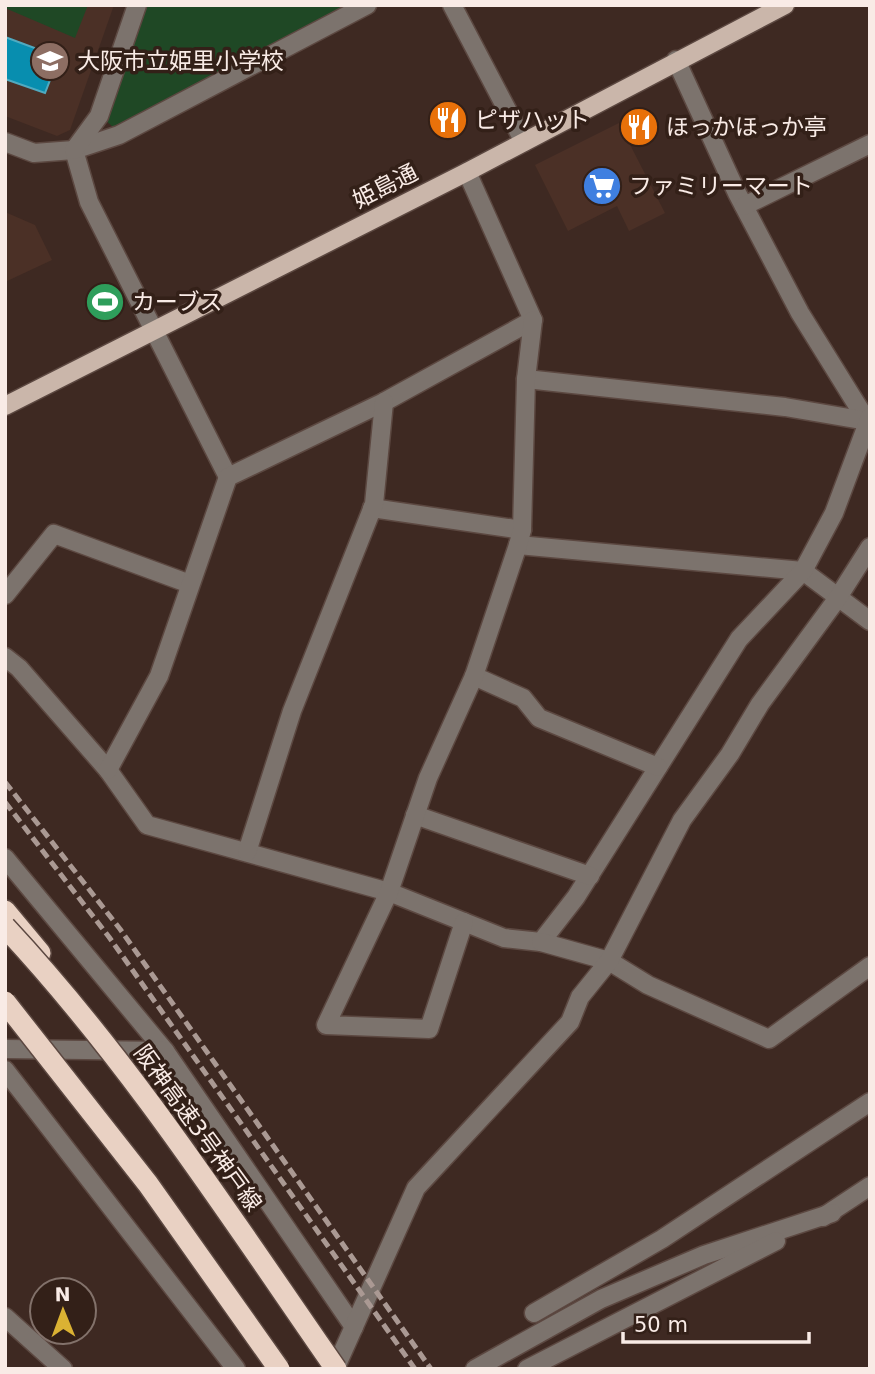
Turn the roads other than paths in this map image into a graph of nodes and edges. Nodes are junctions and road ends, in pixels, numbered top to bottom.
1 (137, 5) edge
2 (367, 5) edge
3 (452, 5) edge
4 (785, 5) edge
5 (676, 60) junction
6 (5, 142) edge
7 (524, 142) junction
8 (870, 144) edge
9 (74, 150) junction
10 (467, 172) junction
11 (744, 206) junction
12 (533, 320) junction
13 (155, 330) junction
14 (526, 379) junction
15 (10, 399) edge
16 (384, 402) junction
17 (869, 419) edge
18 (228, 477) junction
19 (372, 508) junction
20 (520, 537) junction
21 (870, 547) edge
22 (803, 571) junction
23 (190, 584) junction
24 (5, 595) edge
25 (837, 599) junction
26 (870, 621) edge
27 (5, 657) edge
28 (474, 676) junction
29 (658, 766) junction
30 (108, 770) junction
31 (415, 815) junction
32 (247, 852) junction
33 (5, 859) edge
34 (590, 876) junction
35 (389, 892) junction
36 (5, 911) edge
37 (464, 922) junction
38 (5, 927) edge
39 (541, 942) junction
40 (609, 961) junction
41 (870, 966) edge
42 (5, 1002) edge
43 (101, 1040) junction
44 (5, 1049) edge
45 (165, 1051) junction
46 (5, 1070) edge
47 (870, 1102) edge
48 (870, 1186) edge
49 (832, 1213) junction
50 (534, 1313) dead end
51 (5, 1317) edge
52 (354, 1327) junction
53 (63, 1369) edge
54 (236, 1369) edge
55 (279, 1369) edge
56 (336, 1369) edge
57 (475, 1369) edge
58 (527, 1369) edge

1 - 9 street
2 - 9 street
3 - 7 street
4 - 5 main road, 姫島通
5 - 7 main road, 姫島通
5 - 11 street
6 - 9 street
7 - 10 main road, 姫島通
8 - 11 street
9 - 13 street
10 - 12 street
10 - 13 main road, 姫島通
11 - 17 street
12 - 14 street
12 - 16 street
13 - 15 main road, 姫島通
13 - 18 street
14 - 17 street
14 - 20 street
16 - 18 street
16 - 19 street
17 - 22 street
18 - 23 street
19 - 20 street
19 - 32 street
20 - 22 street
20 - 28 street
21 - 25 street
22 - 25 street
22 - 29 street
23 - 24 street
23 - 30 street
25 - 26 street
25 - 40 street
27 - 30 street
28 - 29 street
28 - 31 street
29 - 34 street
30 - 32 street
31 - 34 street
31 - 35 street
32 - 35 street
33 - 45 street
34 - 39 street
35 - 37 street
35 - 37 street
36 - 43 highway, bridge
37 - 39 street
38 - 43 highway, 阪神高速3号神戸線, bridge
39 - 40 street
40 - 41 street
40 - 52 street
42 - 55 highway, bridge
43 - 56 highway, 阪神高速3号神戸線, bridge
44 - 45 street
45 - 52 street
46 - 54 street
47 - 50 street
48 - 49 street
49 - 57 street
49 - 58 street
51 - 53 street
52 - 56 street

